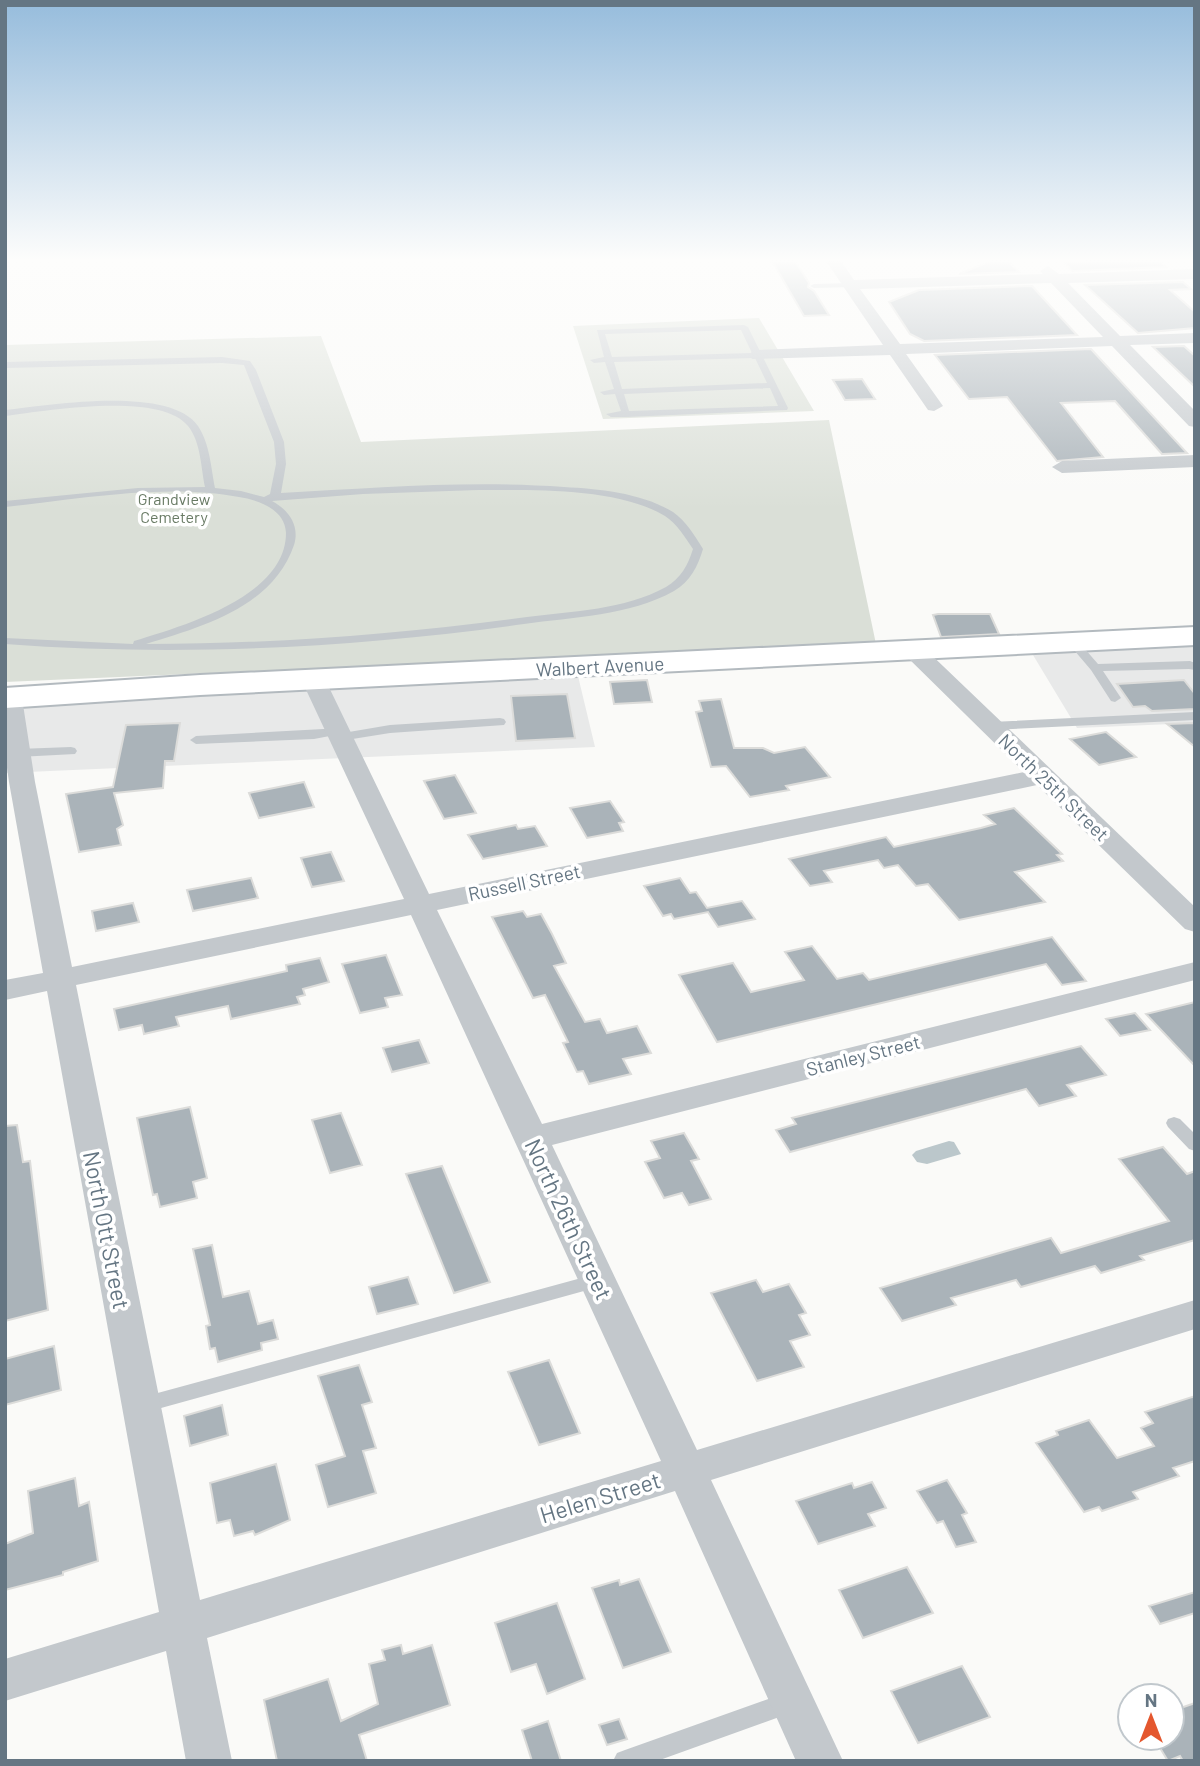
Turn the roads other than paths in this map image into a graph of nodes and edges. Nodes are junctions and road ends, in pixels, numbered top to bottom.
1 (604, 343) edge
2 (752, 343) edge
3 (890, 343) edge
4 (1056, 343) edge
5 (1117, 343) edge
6 (894, 350) junction
7 (758, 355) junction
8 (594, 360) dead end
9 (609, 360) junction
10 (5, 365) edge
11 (773, 386) junction
12 (604, 391) dead end
13 (619, 391) junction
14 (934, 406) dead end
15 (5, 413) edge
16 (611, 414) dead end
17 (626, 414) junction
18 (1193, 418) edge
19 (1195, 461) edge
20 (1062, 467) dead end
21 (211, 492) junction
22 (270, 499) junction
23 (5, 504) edge
24 (1195, 636) edge
25 (5, 641) edge
26 (1074, 643) junction
27 (122, 647) junction
28 (912, 650) junction
29 (1195, 667) edge
30 (1095, 668) junction
31 (313, 679) junction
32 (7, 698) edge
33 (1115, 698) dead end
34 (1195, 716) edge
35 (500, 722) dead end
36 (991, 726) junction
37 (339, 734) junction
38 (196, 740) dead end
39 (71, 751) dead end
40 (18, 753) junction
41 (1042, 776) junction
42 (419, 904) junction
43 (1195, 923) edge
44 (1195, 971) edge
45 (59, 978) junction
46 (5, 990) edge
47 (1174, 1123) dead end
48 (532, 1138) junction
49 (1195, 1145) edge
50 (597, 1280) junction
51 (1195, 1314) edge
52 (140, 1406) junction
53 (685, 1471) junction
54 (182, 1626) junction
55 (5, 1680) edge
56 (792, 1702) junction
57 (209, 1761) edge
58 (625, 1761) edge
59 (820, 1761) edge

1 - 9 lane
2 - 7 lane
3 - 6 street
4 - 6 street
5 - 18 street
6 - 7 street
6 - 14 street
7 - 9 lane
7 - 11 lane
8 - 9 lane
9 - 13 lane
10 - 22 lane
11 - 13 lane
11 - 17 lane
12 - 13 lane
13 - 17 lane
15 - 21 lane
16 - 17 lane
19 - 20 street
21 - 22 lane
21 - 23 lane
22 - 27 lane
22 - 27 lane
24 - 26 main road, Walbert Avenue
25 - 27 lane
26 - 28 main road, Walbert Avenue
26 - 30 lane
28 - 31 main road, Walbert Avenue
28 - 36 street, North 25th Street
29 - 30 lane
30 - 33 lane
31 - 32 main road, Walbert Avenue
31 - 37 street, North 26th Street
32 - 40 street, North Ott Street
34 - 36 lane
35 - 37 lane
36 - 41 street, North 25th Street
37 - 38 lane
37 - 42 street, North 26th Street
39 - 40 lane
40 - 45 street, North Ott Street
41 - 42 street, Russell Street
41 - 43 street, North 25th Street
42 - 45 street, Russell Street
42 - 48 street, North 26th Street
44 - 48 street, Stanley Street
45 - 46 street, Russell Street
45 - 52 street, North Ott Street
47 - 49 lane
48 - 50 street, North 26th Street
50 - 52 lane
50 - 53 street, North 26th Street
51 - 53 street, Helen Street
52 - 54 street, North Ott Street
53 - 54 street, Helen Street
53 - 56 street, North 26th Street
54 - 55 street, Helen Street
54 - 57 street, North Ott Street
56 - 58 lane
56 - 59 street, North 26th Street

